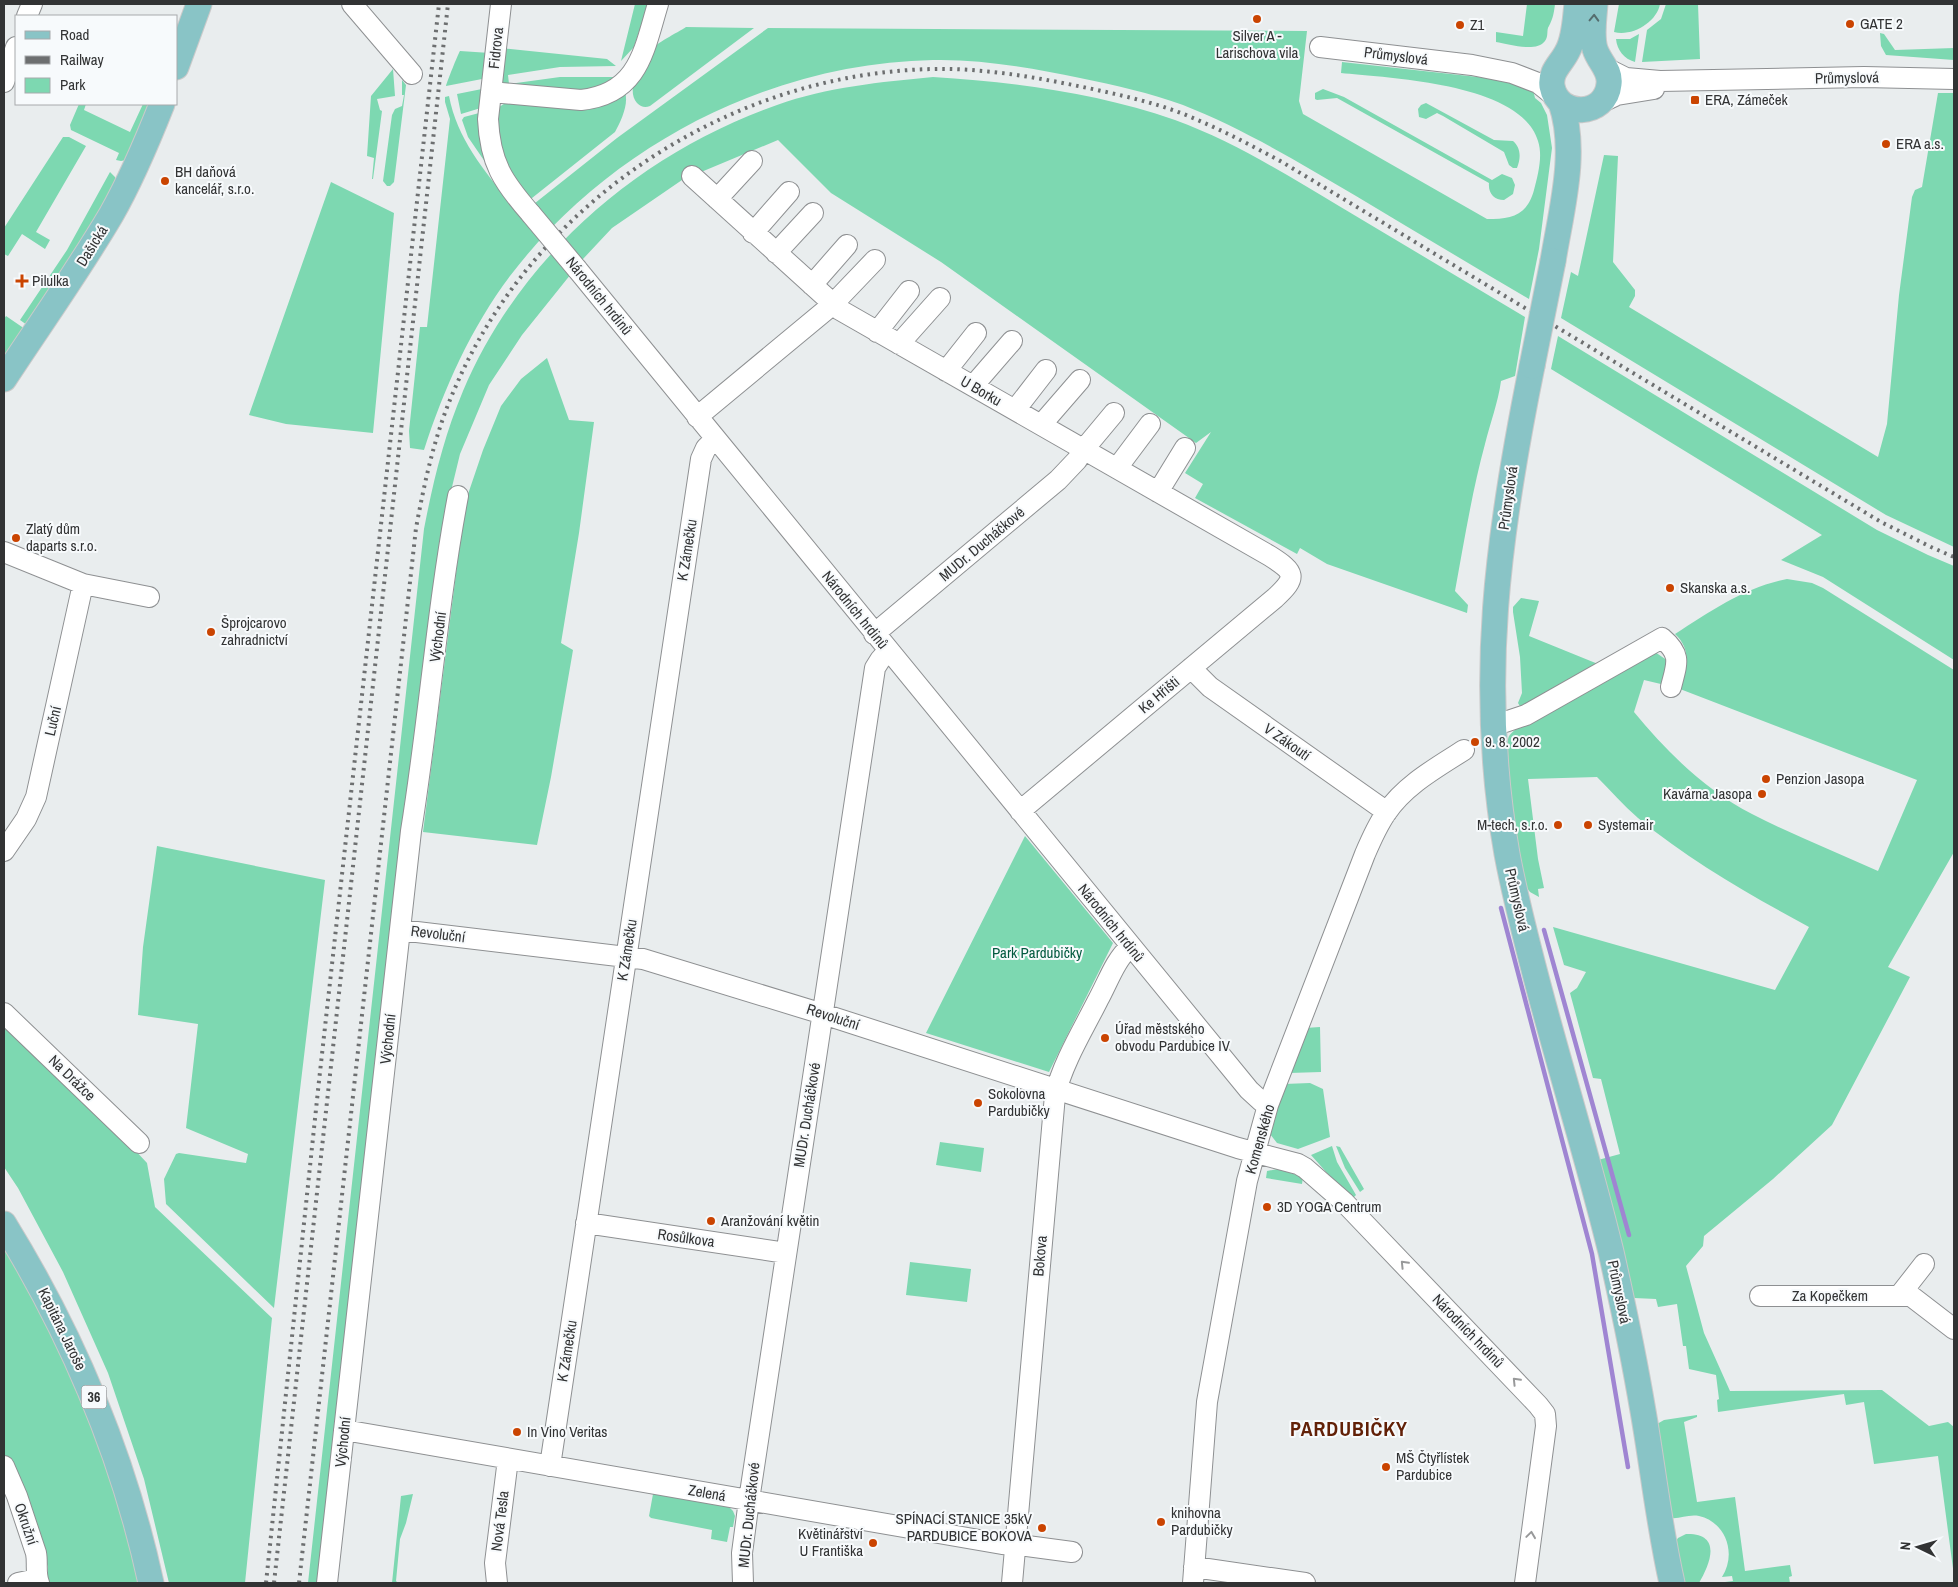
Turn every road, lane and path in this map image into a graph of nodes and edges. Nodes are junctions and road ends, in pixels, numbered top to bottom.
1 (199, 4) edge
2 (352, 4) edge
3 (501, 4) edge
4 (658, 4) edge
5 (1577, 4) edge
6 (1595, 4) edge
7 (1320, 47) dead end
8 (15, 50) edge
9 (1560, 61) junction
10 (178, 62) edge
11 (1472, 65) junction
12 (1605, 66) junction
13 (412, 74) dead end
14 (1954, 79) edge
15 (1740, 80) junction
16 (4, 82) edge
17 (491, 92) junction
18 (1560, 101) junction
19 (162, 105) edge
20 (1595, 106) junction
21 (752, 161) dead end
22 (692, 176) dead end
23 (789, 192) dead end
24 (717, 199) junction
25 (813, 213) dead end
26 (753, 233) junction
27 (847, 245) dead end
28 (776, 253) junction
29 (875, 260) dead end
30 (1553, 261) junction
31 (812, 286) junction
32 (909, 291) dead end
33 (940, 298) dead end
34 (832, 305) junction
35 (877, 332) junction
36 (976, 333) dead end
37 (1012, 341) dead end
38 (899, 344) junction
39 (1046, 370) dead end
40 (946, 371) junction
41 (4, 378) edge
42 (1080, 380) dead end
43 (973, 386) junction
44 (1015, 410) junction
45 (1114, 413) dead end
46 (697, 417) junction
47 (1150, 424) dead end
48 (1041, 425) junction
49 (716, 439) junction
50 (1186, 448) dead end
51 (1084, 449) junction
52 (1117, 468) junction
53 (1158, 492) junction
54 (458, 496) dead end
55 (4, 552) edge
56 (1292, 575) joint
57 (83, 584) junction
58 (149, 597) dead end
59 (874, 634) junction
60 (888, 651) junction
61 (1191, 668) junction
62 (1671, 687) dead end
63 (1493, 726) junction
64 (1464, 750) dead end
65 (1020, 811) junction
66 (1386, 812) junction
67 (4, 851) edge
68 (400, 930) junction
69 (1130, 947) junction
70 (626, 956) junction
71 (4, 1014) edge
72 (823, 1014) junction
73 (1056, 1088) junction
74 (1268, 1105) junction
75 (139, 1143) dead end
76 (1254, 1152) junction
77 (586, 1223) junction
78 (4, 1224) edge
79 (786, 1252) junction
80 (1924, 1264) dead end
81 (1760, 1296) dead end
82 (1899, 1296) junction
83 (1954, 1329) edge
84 (344, 1430) junction
85 (508, 1459) junction
86 (550, 1466) junction
87 (6, 1472) edge
88 (749, 1500) junction
89 (1661, 1529) junction
90 (1015, 1545) junction
91 (1072, 1552) dead end
92 (1193, 1575) edge
93 (31, 1582) edge
94 (150, 1583) edge
95 (327, 1583) edge
96 (497, 1583) edge
97 (743, 1583) edge
98 (1012, 1583) edge
99 (1305, 1583) edge
100 (1524, 1583) edge
101 (1666, 1583) edge
102 (1672, 1583) edge

1 - 10 main road
2 - 13 street
3 - 17 street, Fidrova
4 - 17 street
5 - 9 main road, Průmyslová
12 -> 6 main road, Průmyslová
7 - 11 street, Průmyslová
8 - 16 street
9 - 11 street, Průmyslová
9 - 12 main road, Průmyslová
9 - 18 main road, Průmyslová
11 - 18 street, Průmyslová
12 - 15 street, Průmyslová
12 - 20 main road, Průmyslová
14 - 15 street, Průmyslová
15 - 20 street, Průmyslová
17 - 46 street, Národních hrdinů, bridge
18 - 20 main road, Průmyslová
18 - 30 main road, Průmyslová
19 - 41 main road, Dašická
20 - 30 main road, Průmyslová
21 - 24 street
22 - 24 street, U Borku
23 - 26 street
24 - 26 street, U Borku
25 - 28 street
26 - 28 street, U Borku
27 - 31 street
28 - 31 street, U Borku
29 - 34 street
30 - 63 main road, Průmyslová, bridge
31 - 34 street, U Borku
32 - 35 street
33 - 38 street
34 - 35 street, U Borku
34 - 46 street
35 - 38 street, U Borku
36 - 40 street
37 - 43 street
38 - 40 street, U Borku
39 - 44 street
40 - 43 street, U Borku
42 - 48 street
43 - 44 street, U Borku
44 - 48 street, U Borku
45 - 51 street, MUDr. Ducháčkové
46 - 49 street, Národních hrdinů
47 - 52 street
48 - 51 street, U Borku
49 - 59 street, Národních hrdinů
49 - 70 street, K Zámečku
50 - 53 street
51 - 52 street, U Borku
51 - 59 street, MUDr. Ducháčkové
52 - 53 street, U Borku
53 - 56 street, U Borku
54 - 68 street, Východní
55 - 57 street
56 - 61 street, Ke Hřišti
57 - 58 street
57 - 67 street, Luční
59 - 60 street, Národních hrdinů
60 - 65 street, Národních hrdinů
60 - 72 street, MUDr. Ducháčkové
61 - 65 street, Ke Hřišti
61 - 66 street, V Zákoutí
62 - 63 street
63 - 89 main road, Průmyslová
64 - 66 street, Komenského
65 - 69 street, Národních hrdinů
66 - 74 street, Komenského
68 - 70 street, Revoluční
68 - 84 street, Východní
69 - 73 street, Bokova
69 - 74 street, Národních hrdinů
70 - 72 street, Revoluční
70 - 77 street, K Zámečku
71 - 75 street, Na Drážce
72 - 73 street, Revoluční
72 - 79 street, MUDr. Ducháčkové
73 - 76 street, Revoluční
73 - 90 street, Bokova
74 - 76 street, Komenského
76 - 92 street, Komenského
100 -> 76 street, Národních hrdinů
77 - 79 street, Rosůlkova
77 - 86 street, K Zámečku
78 - 94 main road, Kapitána Jaroše / 36
79 - 88 street, MUDr. Ducháčkové
80 - 82 street
81 - 82 street, Za Kopečkem
82 - 83 street, Za Kopečkem
84 - 85 street, Zelená
84 - 95 street, Východní
85 - 86 street, Zelená
85 - 96 street, Nová Tesla
86 - 88 street, Zelená
87 - 93 street, Okružní
88 - 90 street, Zelená
88 - 97 street, MUDr. Ducháčkové
89 - 101 main road, Průmyslová
89 - 102 main road, Průmyslová
90 - 91 street, Zelená
90 - 98 street, Bokova
92 - 99 street

